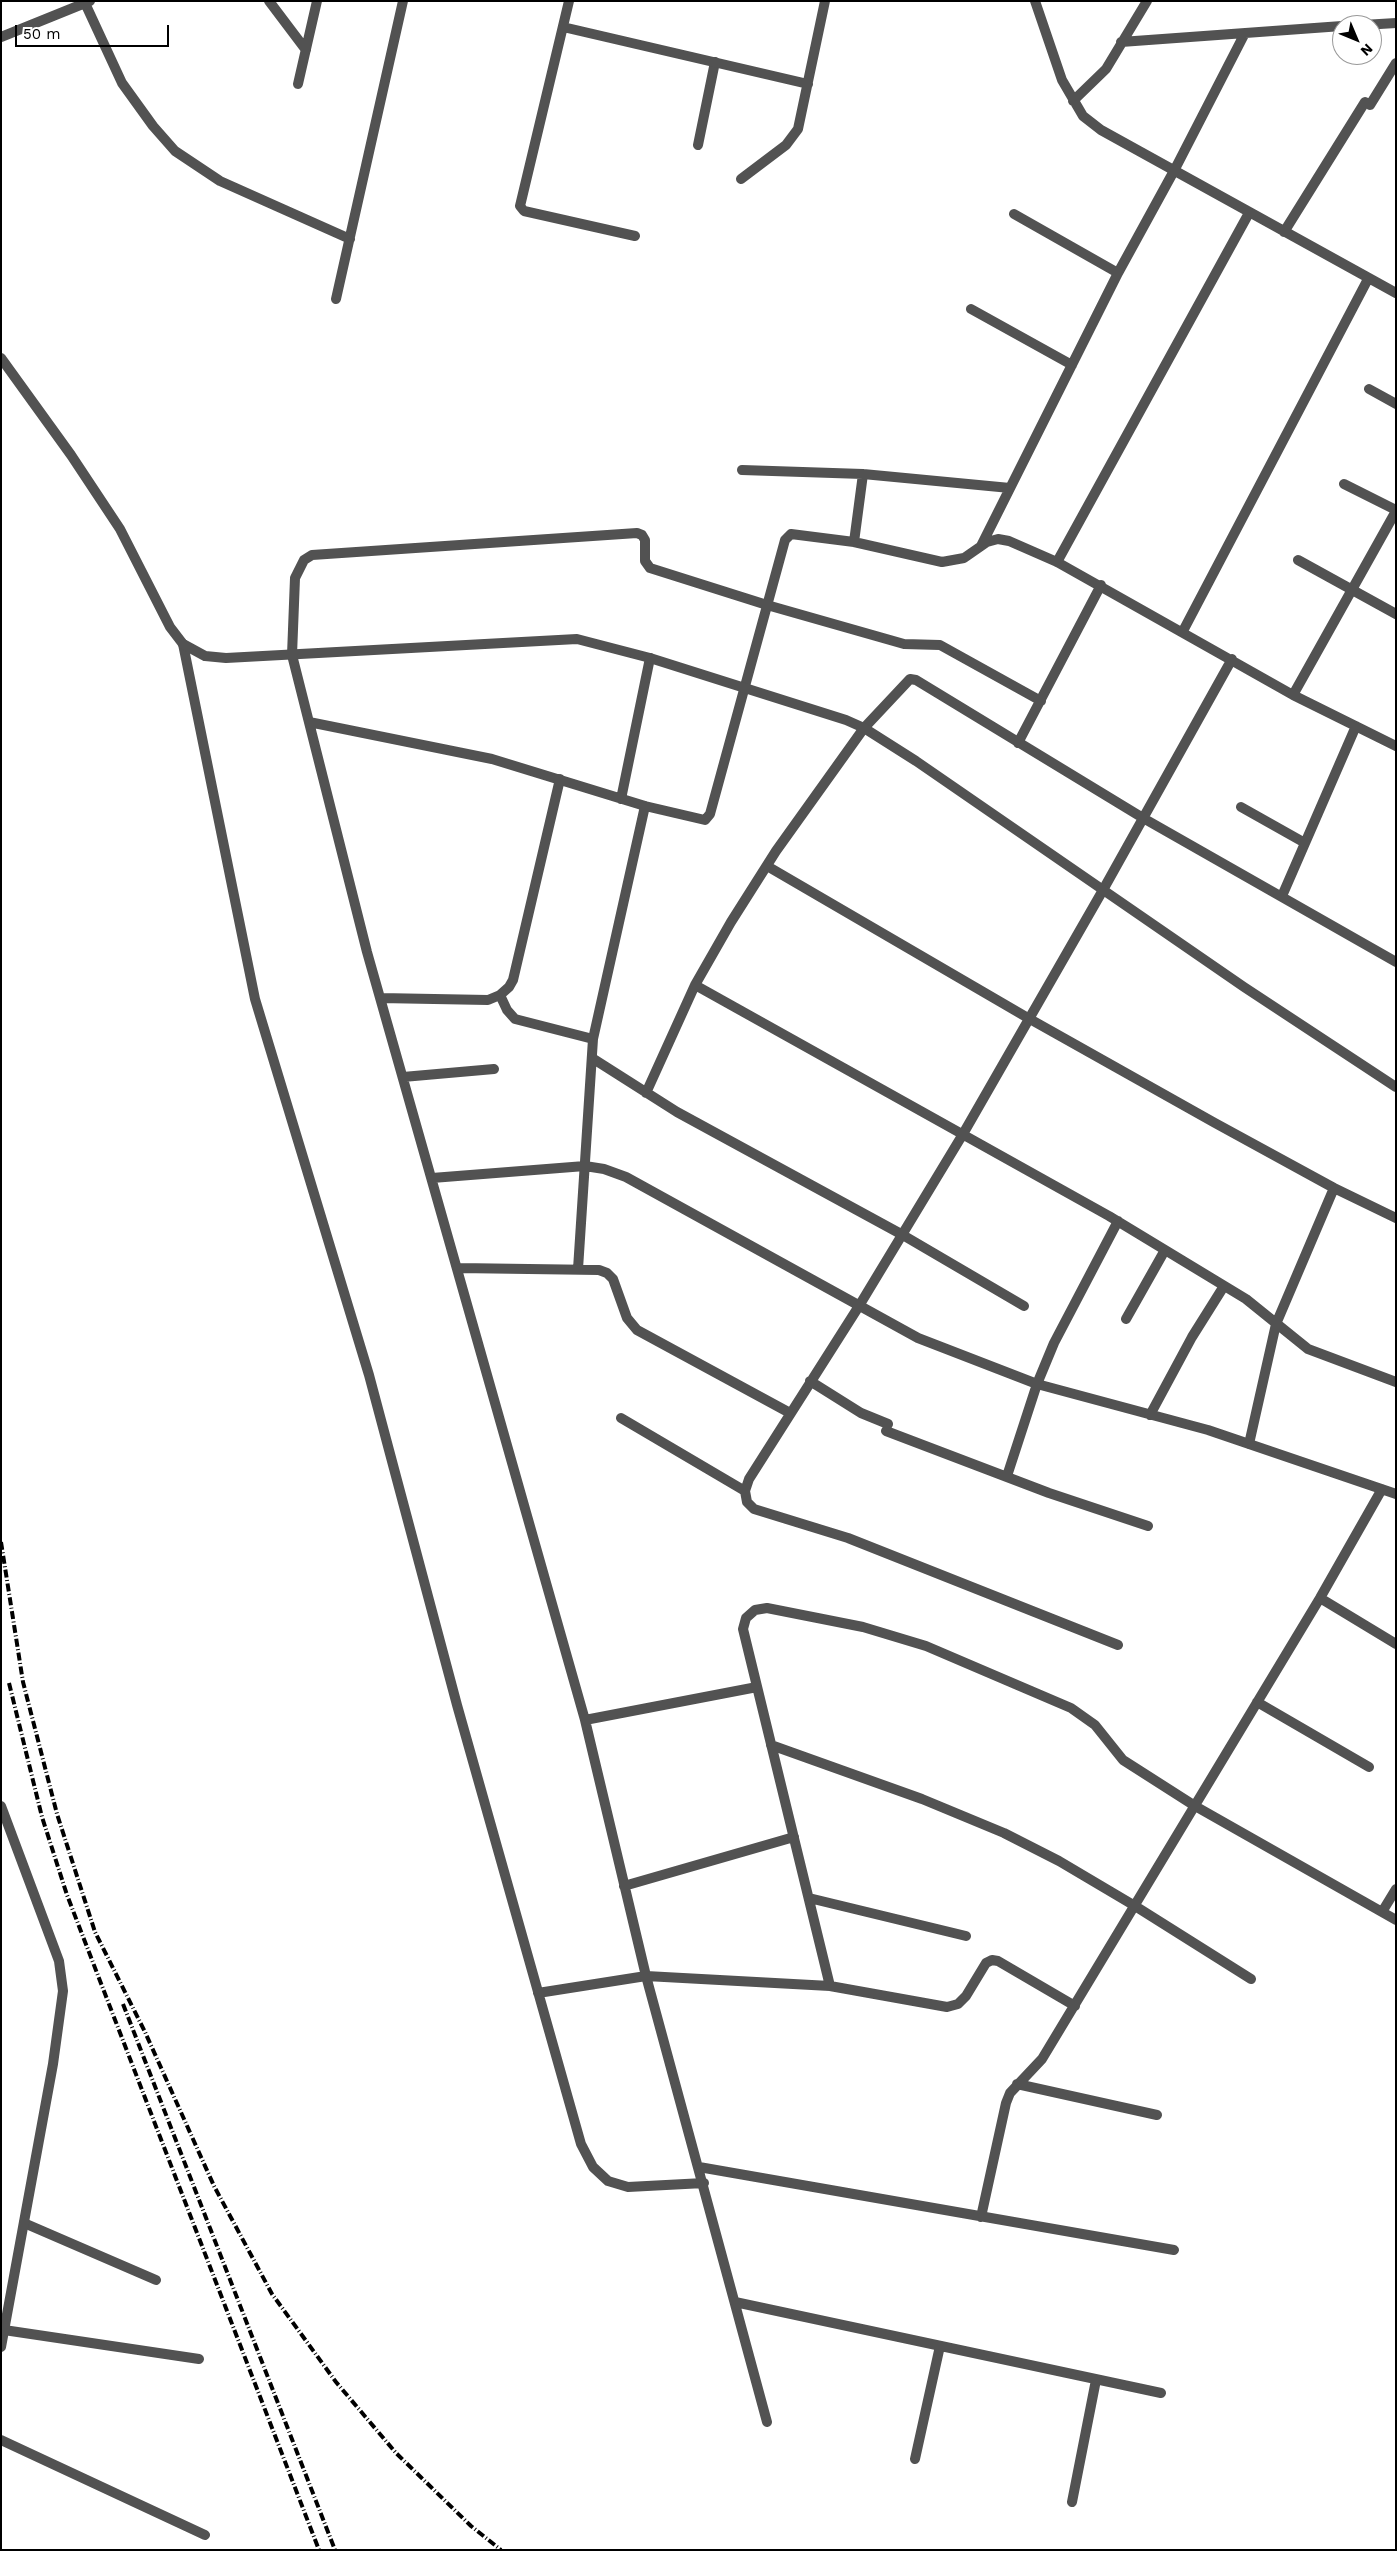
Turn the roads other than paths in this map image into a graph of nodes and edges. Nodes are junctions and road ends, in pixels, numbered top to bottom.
1 (269, 1) edge
2 (317, 1) edge
3 (403, 1) edge
4 (569, 1) edge
5 (825, 1) edge
6 (1035, 1) edge
7 (1147, 1) edge
8 (86, 2) edge
9 (1396, 23) edge
10 (1382, 24) edge
11 (562, 27) junction
12 (1332, 27) edge
13 (1245, 33) junction
14 (1, 37) edge
15 (1121, 42) junction
16 (306, 50) junction
17 (715, 62) junction
18 (1396, 63) edge
19 (298, 84) dead end
20 (808, 84) junction
21 (1072, 101) junction
22 (698, 145) dead end
23 (1175, 169) junction
24 (741, 179) dead end
25 (1249, 213) junction
26 (1014, 214) dead end
27 (1284, 232) junction
28 (635, 236) dead end
29 (350, 239) junction
30 (1118, 273) junction
31 (1368, 279) junction
32 (1396, 293) edge
33 (336, 299) dead end
34 (971, 308) dead end
35 (1, 358) edge
36 (1072, 365) junction
37 (1369, 389) dead end
38 (1396, 404) edge
39 (742, 470) dead end
40 (863, 474) junction
41 (1344, 484) dead end
42 (1010, 488) junction
43 (1396, 511) edge
44 (854, 542) junction
45 (981, 547) junction
46 (1298, 560) dead end
47 (1058, 562) junction
48 (1101, 585) junction
49 (1351, 591) junction
50 (767, 605) junction
51 (1396, 614) edge
52 (1183, 631) junction
53 (183, 644) junction
54 (292, 654) junction
55 (650, 658) junction
56 (1232, 659) junction
57 (745, 688) junction
58 (1293, 695) junction
59 (1040, 701) junction
60 (309, 722) junction
61 (1356, 726) junction
62 (864, 728) junction
63 (1018, 743) junction
64 (1396, 746) edge
65 (560, 779) junction
66 (621, 799) junction
67 (645, 806) junction
68 (1241, 807) dead end
69 (1143, 818) junction
70 (1305, 843) junction
71 (767, 866) junction
72 (1103, 890) junction
73 (1282, 896) junction
74 (1396, 962) edge
75 (695, 985) junction
76 (500, 995) junction
77 (380, 998) junction
78 (1028, 1018) junction
79 (593, 1039) junction
80 (592, 1058) junction
81 (494, 1069) dead end
82 (403, 1077) junction
83 (1396, 1087) edge
84 (646, 1093) junction
85 (963, 1134) junction
86 (585, 1166) junction
87 (432, 1178) junction
88 (1334, 1188) junction
89 (1396, 1218) edge
90 (1118, 1221) junction
91 (900, 1234) junction
92 (1165, 1250) junction
93 (458, 1268) junction
94 (578, 1269) junction
95 (1224, 1286) junction
96 (859, 1306) junction
97 (1024, 1306) dead end
98 (1126, 1319) dead end
99 (1276, 1324) junction
100 (810, 1381) junction
101 (1396, 1382) edge
102 (1037, 1384) junction
103 (790, 1414) junction
104 (1150, 1415) junction
105 (621, 1418) dead end
106 (1250, 1444) junction
107 (1007, 1476) junction
108 (1382, 1489) junction
109 (745, 1491) junction
110 (1396, 1494) edge
111 (1148, 1526) dead end
112 (1320, 1598) junction
113 (1396, 1644) edge
114 (1118, 1645) dead end
115 (757, 1687) junction
116 (1257, 1702) junction
117 (585, 1720) junction
118 (771, 1745) junction
119 (1369, 1767) dead end
120 (1, 1806) edge
121 (1195, 1806) junction
122 (794, 1837) junction
123 (624, 1886) junction
124 (1396, 1889) edge
125 (808, 1898) junction
126 (1135, 1906) junction
127 (1382, 1912) junction
128 (1396, 1920) edge
129 (966, 1936) dead end
130 (646, 1976) junction
131 (1251, 1979) dead end
132 (830, 1986) junction
133 (538, 1993) junction
134 (1074, 2006) junction
135 (1017, 2084) junction
136 (1158, 2115) dead end
137 (699, 2167) junction
138 (704, 2183) junction
139 (981, 2217) junction
140 (24, 2223) junction
141 (1174, 2250) dead end
142 (156, 2280) dead end
143 (735, 2302) junction
144 (4, 2330) junction
145 (940, 2346) junction
146 (1, 2347) edge
147 (199, 2359) dead end
148 (1096, 2380) junction
149 (1161, 2393) dead end
150 (767, 2422) dead end
151 (1, 2440) edge
152 (915, 2459) dead end
153 (1072, 2502) dead end
154 (205, 2535) dead end

1 - 16 street
2 - 16 street
3 - 29 street
4 - 11 street
5 - 20 street
6 - 21 street
7 - 15 street
8 - 14 street
8 - 29 street
9 - 10 street
11 - 17 street
11 - 28 street
12 - 13 street
13 - 15 street
13 - 23 street
15 - 21 street
16 - 19 street
17 - 20 street
17 - 22 street
18 - 27 street
20 - 24 street
21 - 23 street
23 - 25 street
23 - 30 street
25 - 27 street
25 - 47 street
26 - 30 street
27 - 31 street
29 - 33 street
30 - 36 street
31 - 32 street
31 - 52 street
34 - 36 street
35 - 53 street
36 - 42 street
37 - 38 street
39 - 40 street
40 - 42 street
40 - 44 street
41 - 43 street
42 - 45 street
43 - 49 street
44 - 45 street
44 - 50 street
45 - 47 street
46 - 49 street
47 - 48 street
48 - 52 street
48 - 59 street
49 - 51 street
49 - 58 street
50 - 54 street
50 - 57 street
50 - 59 street
52 - 56 street
53 - 54 street
53 - 133 street
54 - 55 street
54 - 60 street
55 - 57 street
55 - 66 street
56 - 58 street
56 - 69 street
57 - 62 street
57 - 67 street
58 - 61 street
59 - 63 street
60 - 65 street
60 - 77 street
61 - 64 street
61 - 70 street
62 - 63 street
62 - 71 street
62 - 72 street
63 - 69 street
65 - 66 street
65 - 76 street
66 - 67 street
67 - 79 street
68 - 70 street
69 - 72 street
69 - 73 street
70 - 73 street
71 - 75 street
71 - 78 street
72 - 78 street
72 - 83 street
73 - 74 street
75 - 84 street
75 - 85 street
76 - 77 street
76 - 79 street
77 - 82 street
78 - 85 street
78 - 88 street
79 - 80 street
80 - 84 street
80 - 86 street
81 - 82 street
82 - 87 street
84 - 91 street
85 - 90 street
85 - 91 street
86 - 87 street
86 - 94 street
86 - 96 street
87 - 93 street
88 - 89 street
88 - 99 street
90 - 92 street
90 - 102 street
91 - 96 street
91 - 97 street
92 - 95 street
92 - 98 street
93 - 94 street
93 - 117 street
94 - 103 street
95 - 99 street
95 - 104 street
96 - 100 street
96 - 102 street
99 - 101 street
99 - 106 street
100 - 103 street
100 - 107 street
102 - 104 street
102 - 107 street
103 - 109 street
104 - 106 street
105 - 109 street
106 - 108 street
107 - 111 street
108 - 110 street
108 - 112 street
109 - 114 street
112 - 113 street
112 - 116 street
115 - 117 street
115 - 118 street
115 - 121 street
116 - 119 street
116 - 121 street
117 - 123 street
118 - 122 street
118 - 126 street
120 - 140 street
121 - 126 street
121 - 127 street
122 - 123 street
122 - 125 street
123 - 130 street
124 - 127 street
125 - 129 street
125 - 132 street
126 - 131 street
126 - 134 street
127 - 128 street
130 - 132 street
130 - 133 street
130 - 137 street
132 - 134 street
133 - 138 street
134 - 135 street
135 - 136 street
135 - 139 street
137 - 138 street
137 - 139 street
138 - 143 street
139 - 141 street
140 - 142 street
140 - 144 street
143 - 145 street
143 - 150 street
144 - 146 street
144 - 147 street
145 - 148 street
145 - 152 street
148 - 149 street
148 - 153 street
151 - 154 street

